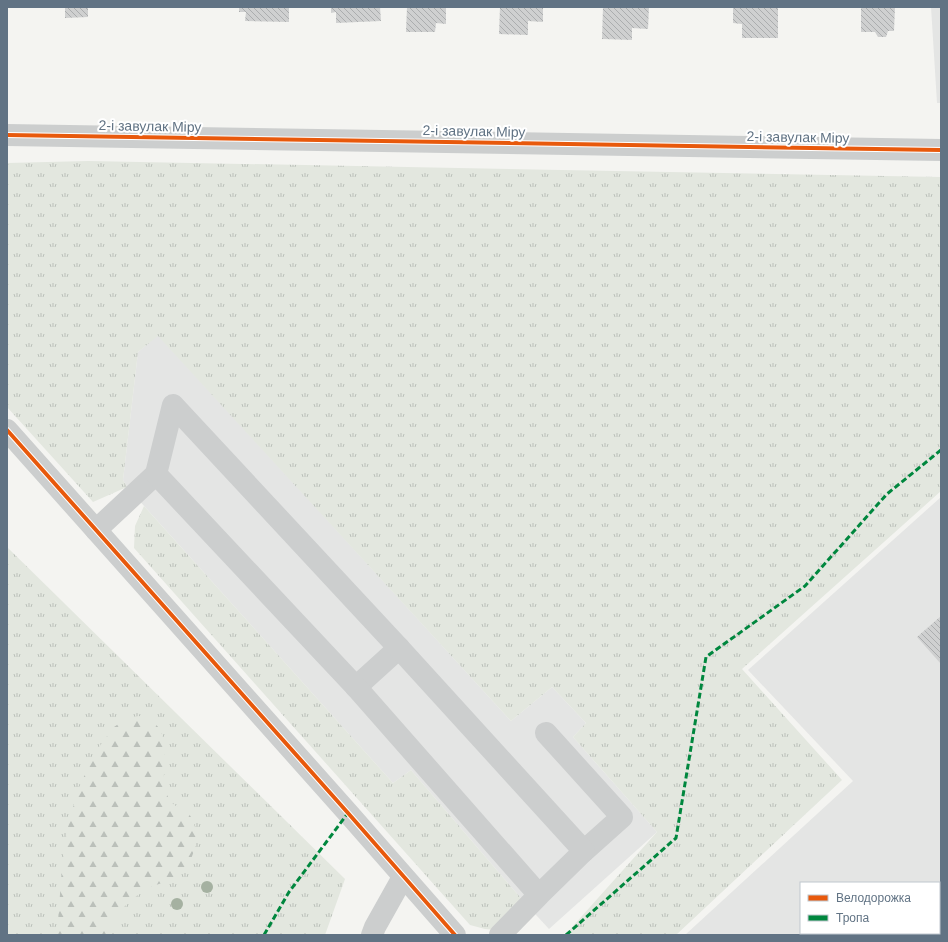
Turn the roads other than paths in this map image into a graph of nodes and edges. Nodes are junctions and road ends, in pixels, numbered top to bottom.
1 (7, 135) edge
2 (941, 150) edge
3 (7, 430) edge
4 (156, 474) junction
5 (96, 530) junction
6 (399, 648) junction
7 (356, 687) junction
8 (546, 733) dead end
9 (584, 851) junction
10 (403, 877) junction
11 (538, 896) junction
12 (372, 935) edge
13 (455, 935) edge
14 (500, 935) edge

1 - 2 street, 2-і завулак Міру
3 - 5 street
4 - 5 street
4 - 6 street
4 - 7 street
5 - 10 street
6 - 7 street
6 - 9 street
7 - 11 street
8 - 9 street
9 - 11 street
10 - 12 street
10 - 13 street
11 - 14 street

